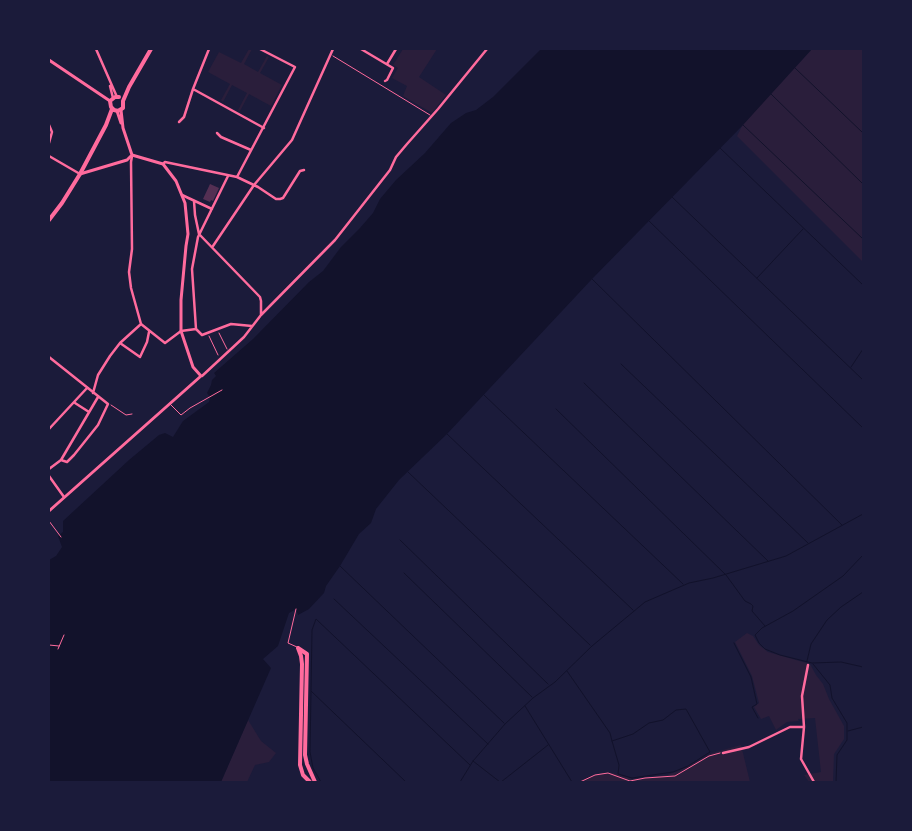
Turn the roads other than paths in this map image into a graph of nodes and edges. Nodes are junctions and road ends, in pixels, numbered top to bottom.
1 (96, 49) edge
2 (151, 49) edge
3 (209, 49) edge
4 (260, 49) edge
5 (333, 49) edge
6 (361, 49) edge
7 (396, 49) edge
8 (487, 49) edge
9 (49, 60) edge
10 (387, 64) junction
11 (385, 81) dead end
12 (129, 87) junction
13 (193, 89) junction
14 (115, 98) junction
15 (123, 101) junction
16 (116, 110) junction
17 (179, 122) dead end
18 (49, 124) edge
19 (264, 128) junction
20 (217, 133) dead end
21 (49, 143) edge
22 (251, 150) junction
23 (132, 155) junction
24 (49, 156) edge
25 (163, 164) junction
26 (304, 170) dead end
27 (80, 174) junction
28 (228, 176) junction
29 (237, 177) junction
30 (254, 185) junction
31 (182, 196) junction
32 (194, 201) junction
33 (212, 209) junction
34 (49, 220) edge
35 (200, 234) junction
36 (212, 246) junction
37 (261, 314) junction
38 (142, 324) junction
39 (252, 326) junction
40 (196, 329) junction
41 (150, 331) junction
42 (181, 331) junction
43 (120, 343) junction
44 (49, 358) edge
45 (201, 376) junction
46 (87, 388) junction
47 (222, 390) dead end
48 (93, 393) junction
49 (98, 397) junction
50 (75, 403) junction
51 (170, 404) junction
52 (88, 412) junction
53 (49, 429) edge
54 (61, 460) junction
55 (49, 469) edge
56 (49, 476) edge
57 (65, 498) junction
58 (49, 509) edge
59 (296, 609) dead end
60 (298, 648) junction
61 (808, 665) dead end
62 (804, 727) junction
63 (723, 753) road end
64 (310, 782) edge
65 (315, 782) edge
66 (814, 782) edge

1 - 14 street
2 - 12 main road
3 - 13 street
4 - 19 street
5 - 30 street
6 - 10 street
7 - 10 street
8 - 37 street
9 - 14 street
10 - 11 street
12 - 14 main road
12 - 15 main road
13 - 17 street
13 - 19 street
14 - 15 main road
14 - 16 main road
15 - 16 main road
16 - 23 street
16 - 27 main road
18 - 21 street
19 - 22 street
20 - 22 street
22 - 29 street
23 - 25 street
23 - 27 street
23 - 38 street
24 - 27 street
25 - 28 street
25 - 31 street
26 - 30 street
27 - 34 main road
28 - 29 street
28 - 33 street
29 - 30 street
30 - 36 street
31 - 32 street
31 - 42 street
32 - 33 street
32 - 35 street
33 - 35 street
35 - 36 street
35 - 40 street
36 - 37 street
37 - 39 street
38 - 41 street
38 - 43 street
39 - 40 street
39 - 45 street
40 - 42 street
41 - 42 street
41 - 43 street
42 - 45 street
43 - 48 street
44 - 46 street
45 - 51 street
46 - 48 street
46 - 50 street
47 - 51 lane
48 - 49 street
49 - 52 street
49 - 54 street
50 - 52 street
50 - 53 street
51 - 57 street
52 - 54 street
54 - 55 street
56 - 57 street
57 - 58 street
59 - 60 lane
60 - 64 main road
60 - 65 main road
61 - 62 street
62 - 63 street
62 - 66 street

